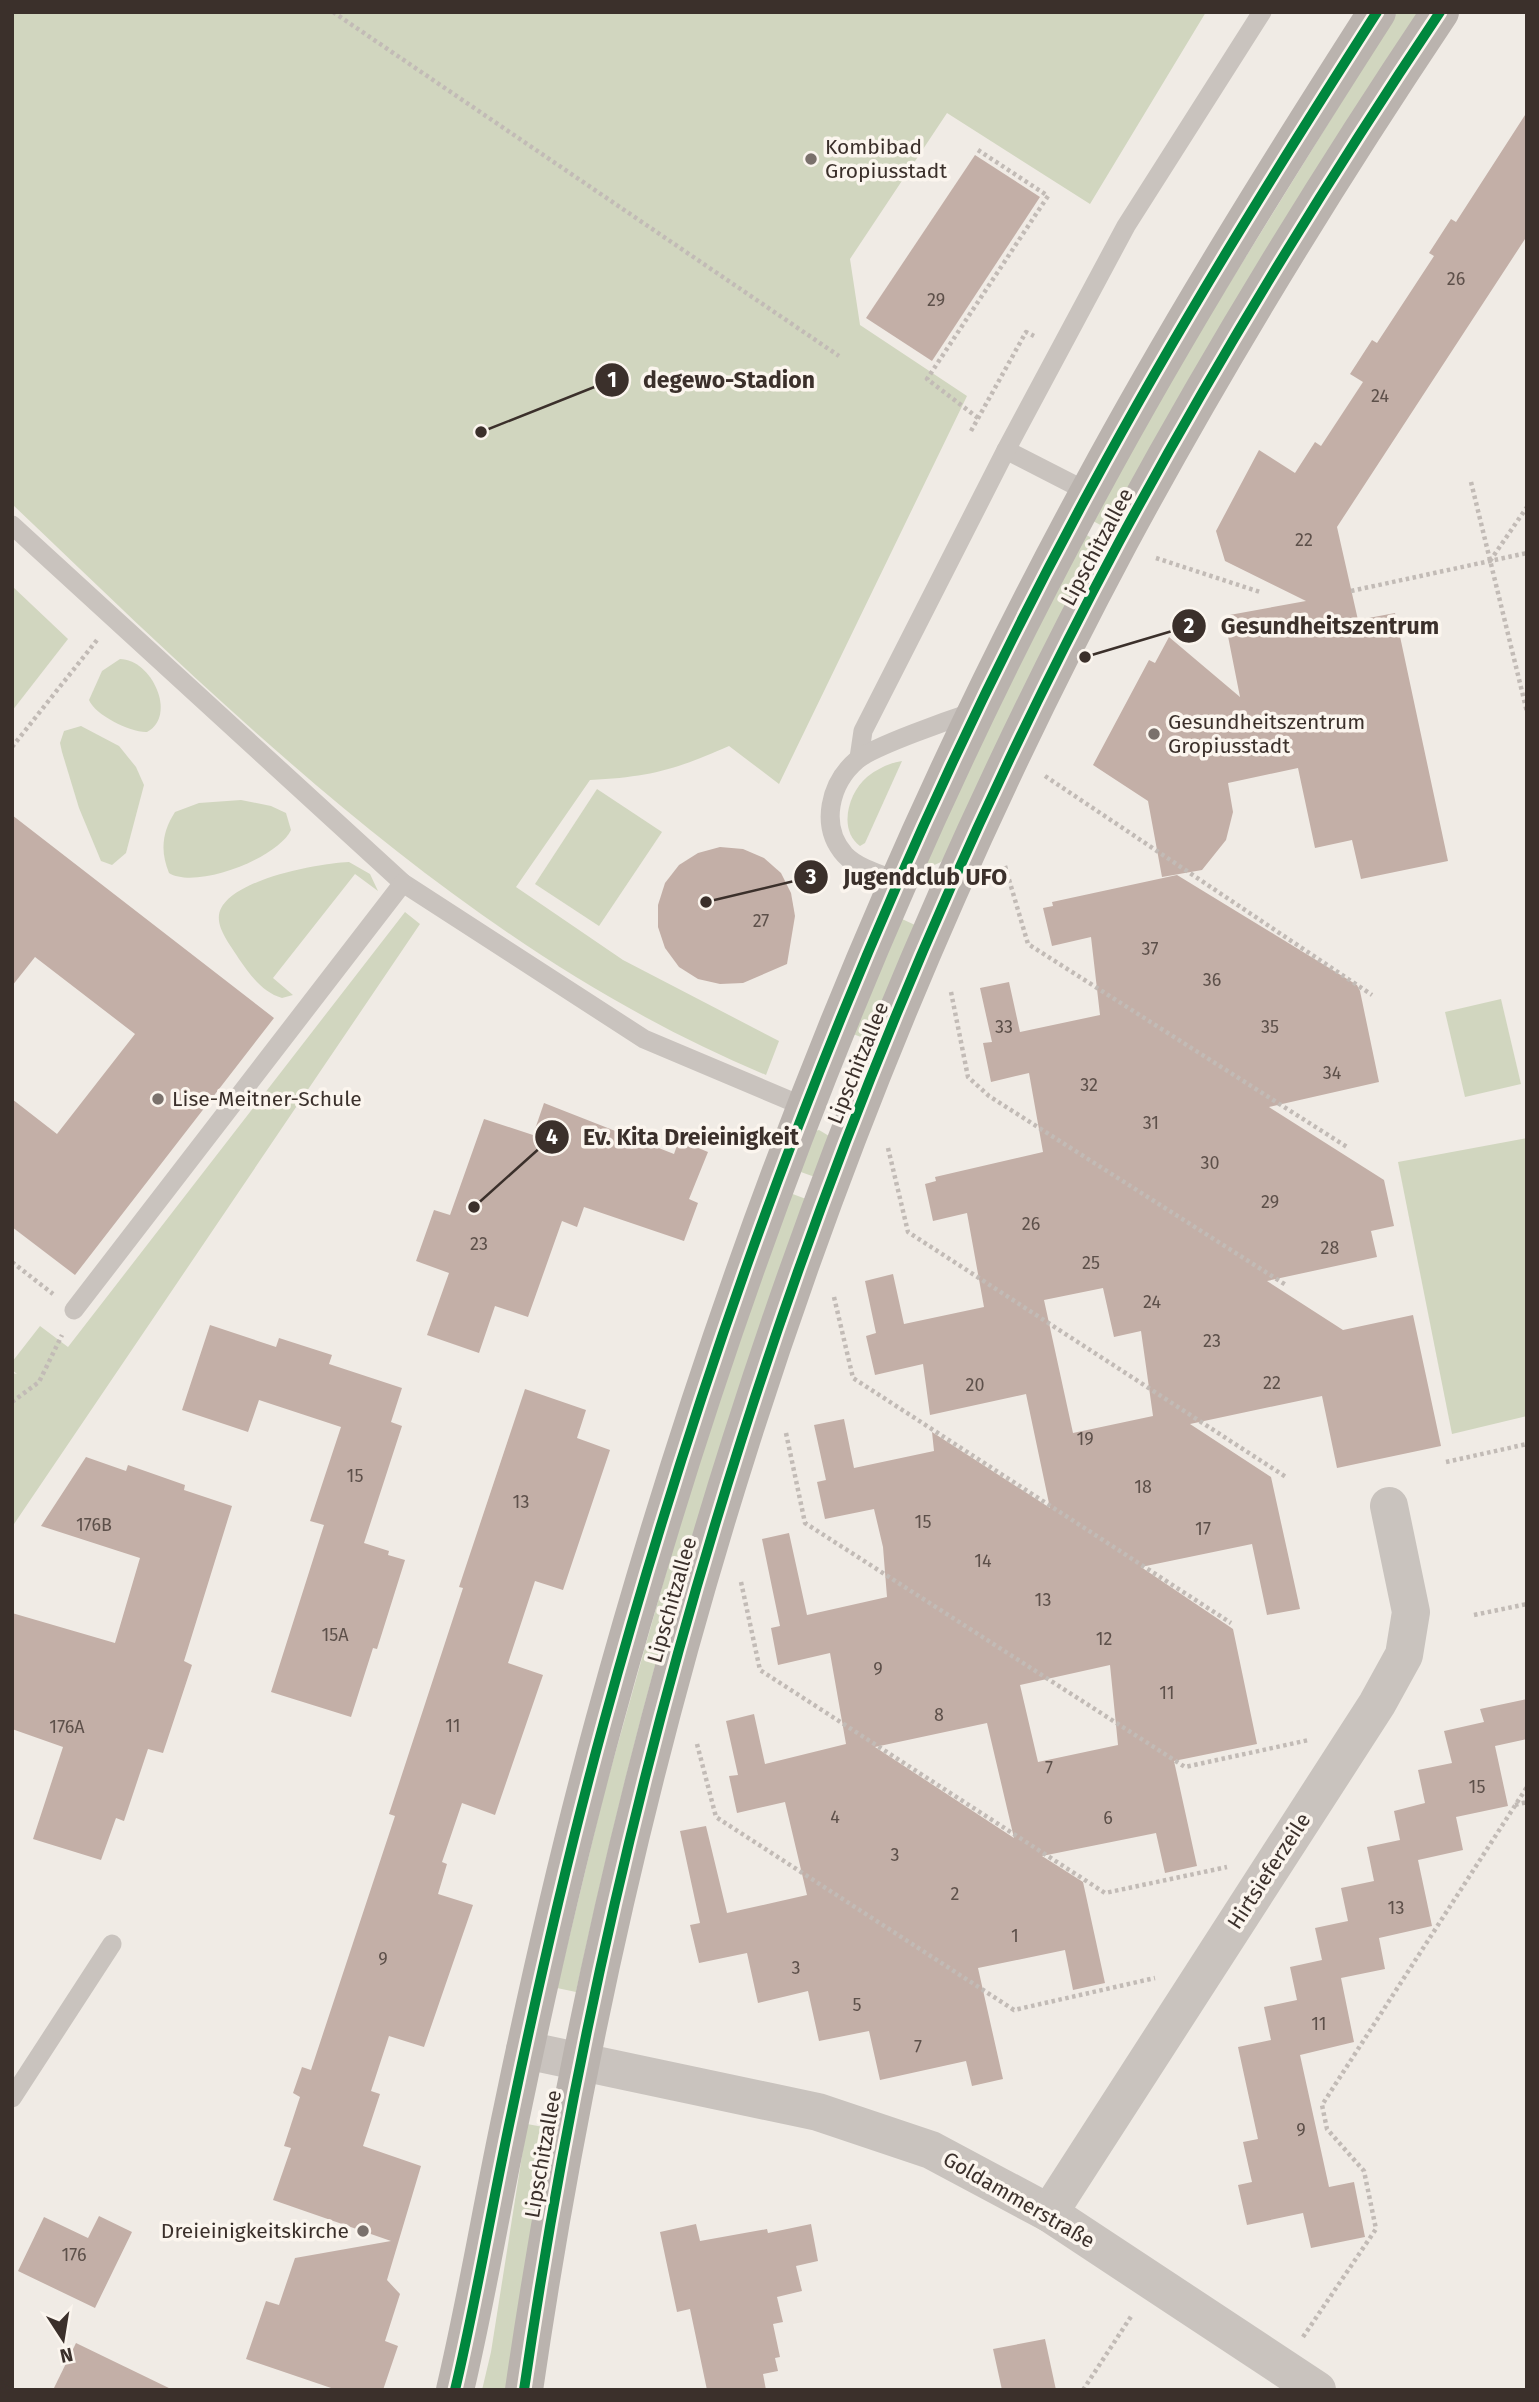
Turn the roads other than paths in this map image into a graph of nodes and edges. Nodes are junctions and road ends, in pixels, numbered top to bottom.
1 (1262, 12) edge
2 (1377, 12) edge
3 (1440, 12) edge
4 (1006, 450) junction
5 (1088, 492) junction
6 (12, 525) edge
7 (977, 711) junction
8 (859, 758) junction
9 (898, 881) junction
10 (403, 883) junction
11 (945, 902) junction
12 (805, 1107) junction
13 (853, 1125) junction
14 (74, 1310) road end
15 (1389, 1506) dead end
16 (112, 1944) dead end
17 (525, 2050) junction
18 (579, 2062) junction
19 (12, 2098) edge
20 (1049, 2213) junction
21 (455, 2390) edge
22 (524, 2390) edge
23 (1317, 2390) edge

1 - 4 lane
2 - 5 street, Lipschitzallee
3 - 11 street, Lipschitzallee
4 - 5 lane
4 - 8 lane
5 - 7 street, Lipschitzallee
6 - 10 lane
7 - 8 lane
7 - 9 street, Lipschitzallee
8 - 9 lane
9 - 11 street
9 - 12 street, Lipschitzallee
10 - 12 lane
10 - 14 lane
11 - 13 street, Lipschitzallee
12 - 13 street
12 - 17 street, Lipschitzallee
13 - 18 street, Lipschitzallee
15 - 20 street, Hirtsieferzeile
16 - 19 lane
17 - 18 street, Goldammerstraße
17 - 21 street, Lipschitzallee
18 - 20 street, Goldammerstraße
18 - 22 street, Lipschitzallee
20 - 23 street, Goldammerstraße

